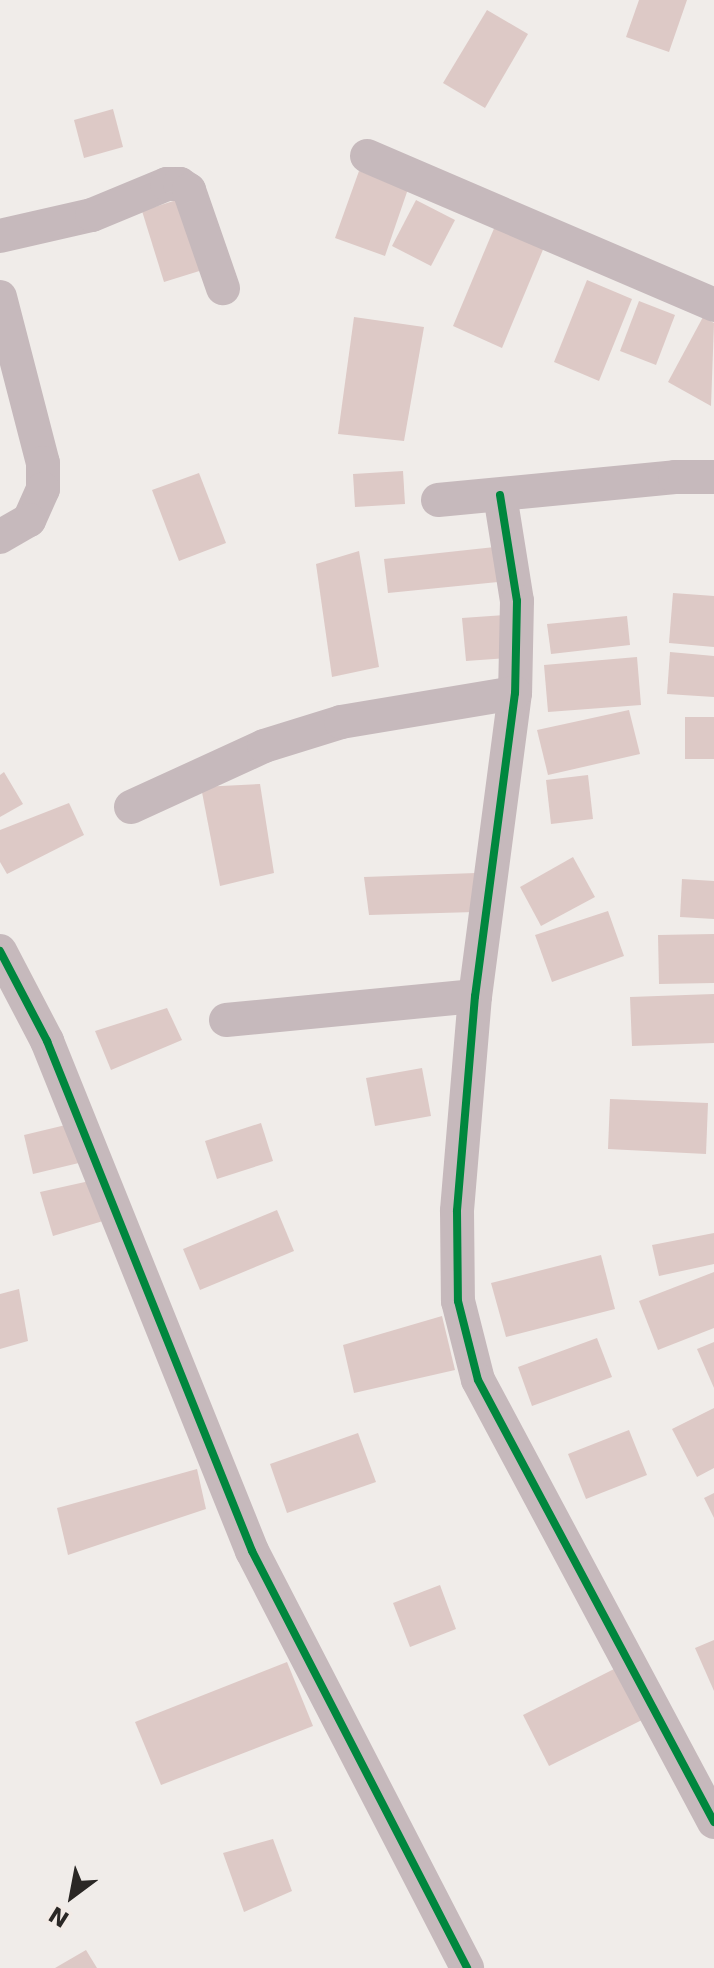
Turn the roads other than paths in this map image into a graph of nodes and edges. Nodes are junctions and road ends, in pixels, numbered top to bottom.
1 (367, 156) dead end
2 (0, 236) edge
3 (223, 288) dead end
4 (0, 297) edge
5 (714, 305) edge
6 (714, 477) edge
7 (500, 495) junction
8 (438, 500) dead end
9 (0, 537) edge
10 (515, 693) junction
11 (131, 807) dead end
12 (0, 951) edge
13 (475, 996) junction
14 (226, 1020) dead end
15 (714, 1822) edge
16 (467, 1968) edge

1 - 5 street
2 - 3 street
4 - 9 street
6 - 7 street
7 - 8 street
7 - 10 street
10 - 11 street
10 - 13 street
12 - 16 street
13 - 14 street
13 - 15 street

